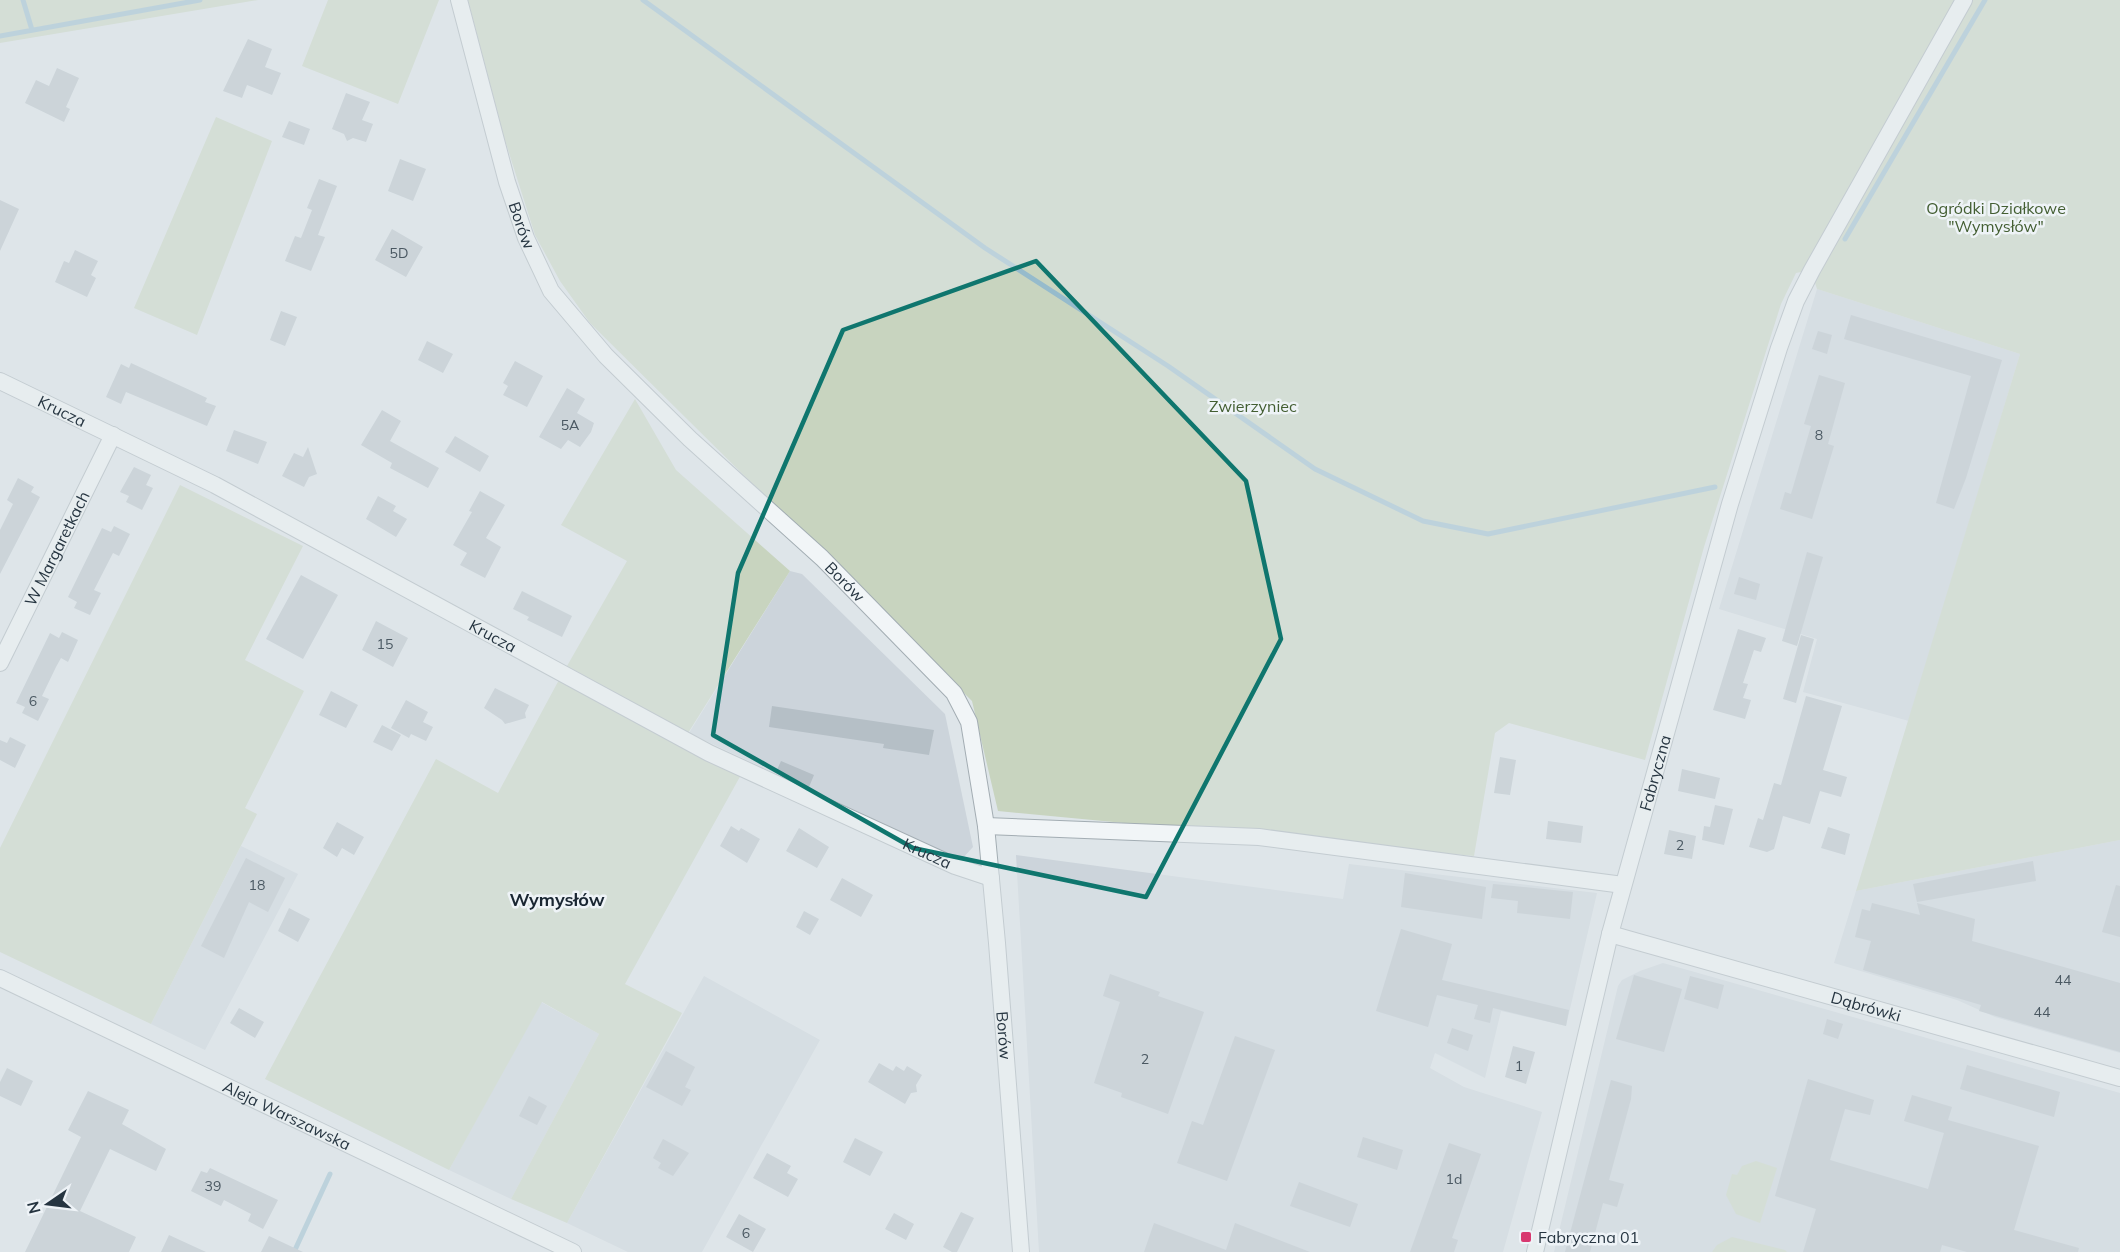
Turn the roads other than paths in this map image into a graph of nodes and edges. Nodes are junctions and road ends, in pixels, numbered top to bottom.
1 (459, 0) edge
2 (1964, 0) edge
3 (0, 381) edge
4 (112, 435) junction
5 (0, 663) edge
6 (986, 826) junction
7 (990, 878) junction
8 (1623, 885) junction
9 (1610, 934) junction
10 (0, 978) edge
11 (2120, 1078) edge
12 (573, 1252) edge
13 (1021, 1252) edge
14 (1535, 1252) edge

1 - 6 street, Borów
2 - 8 street, Fabryczna
3 - 4 street, Krucza
4 - 5 street, W Margaretkach
4 - 7 street, Krucza
6 - 7 street, Borów
6 - 8 street
7 - 13 street, Borów
8 - 9 street, Fabryczna
9 - 11 street, Dąbrówki
9 - 14 street, Fabryczna
10 - 12 street, Aleja Warszawska

